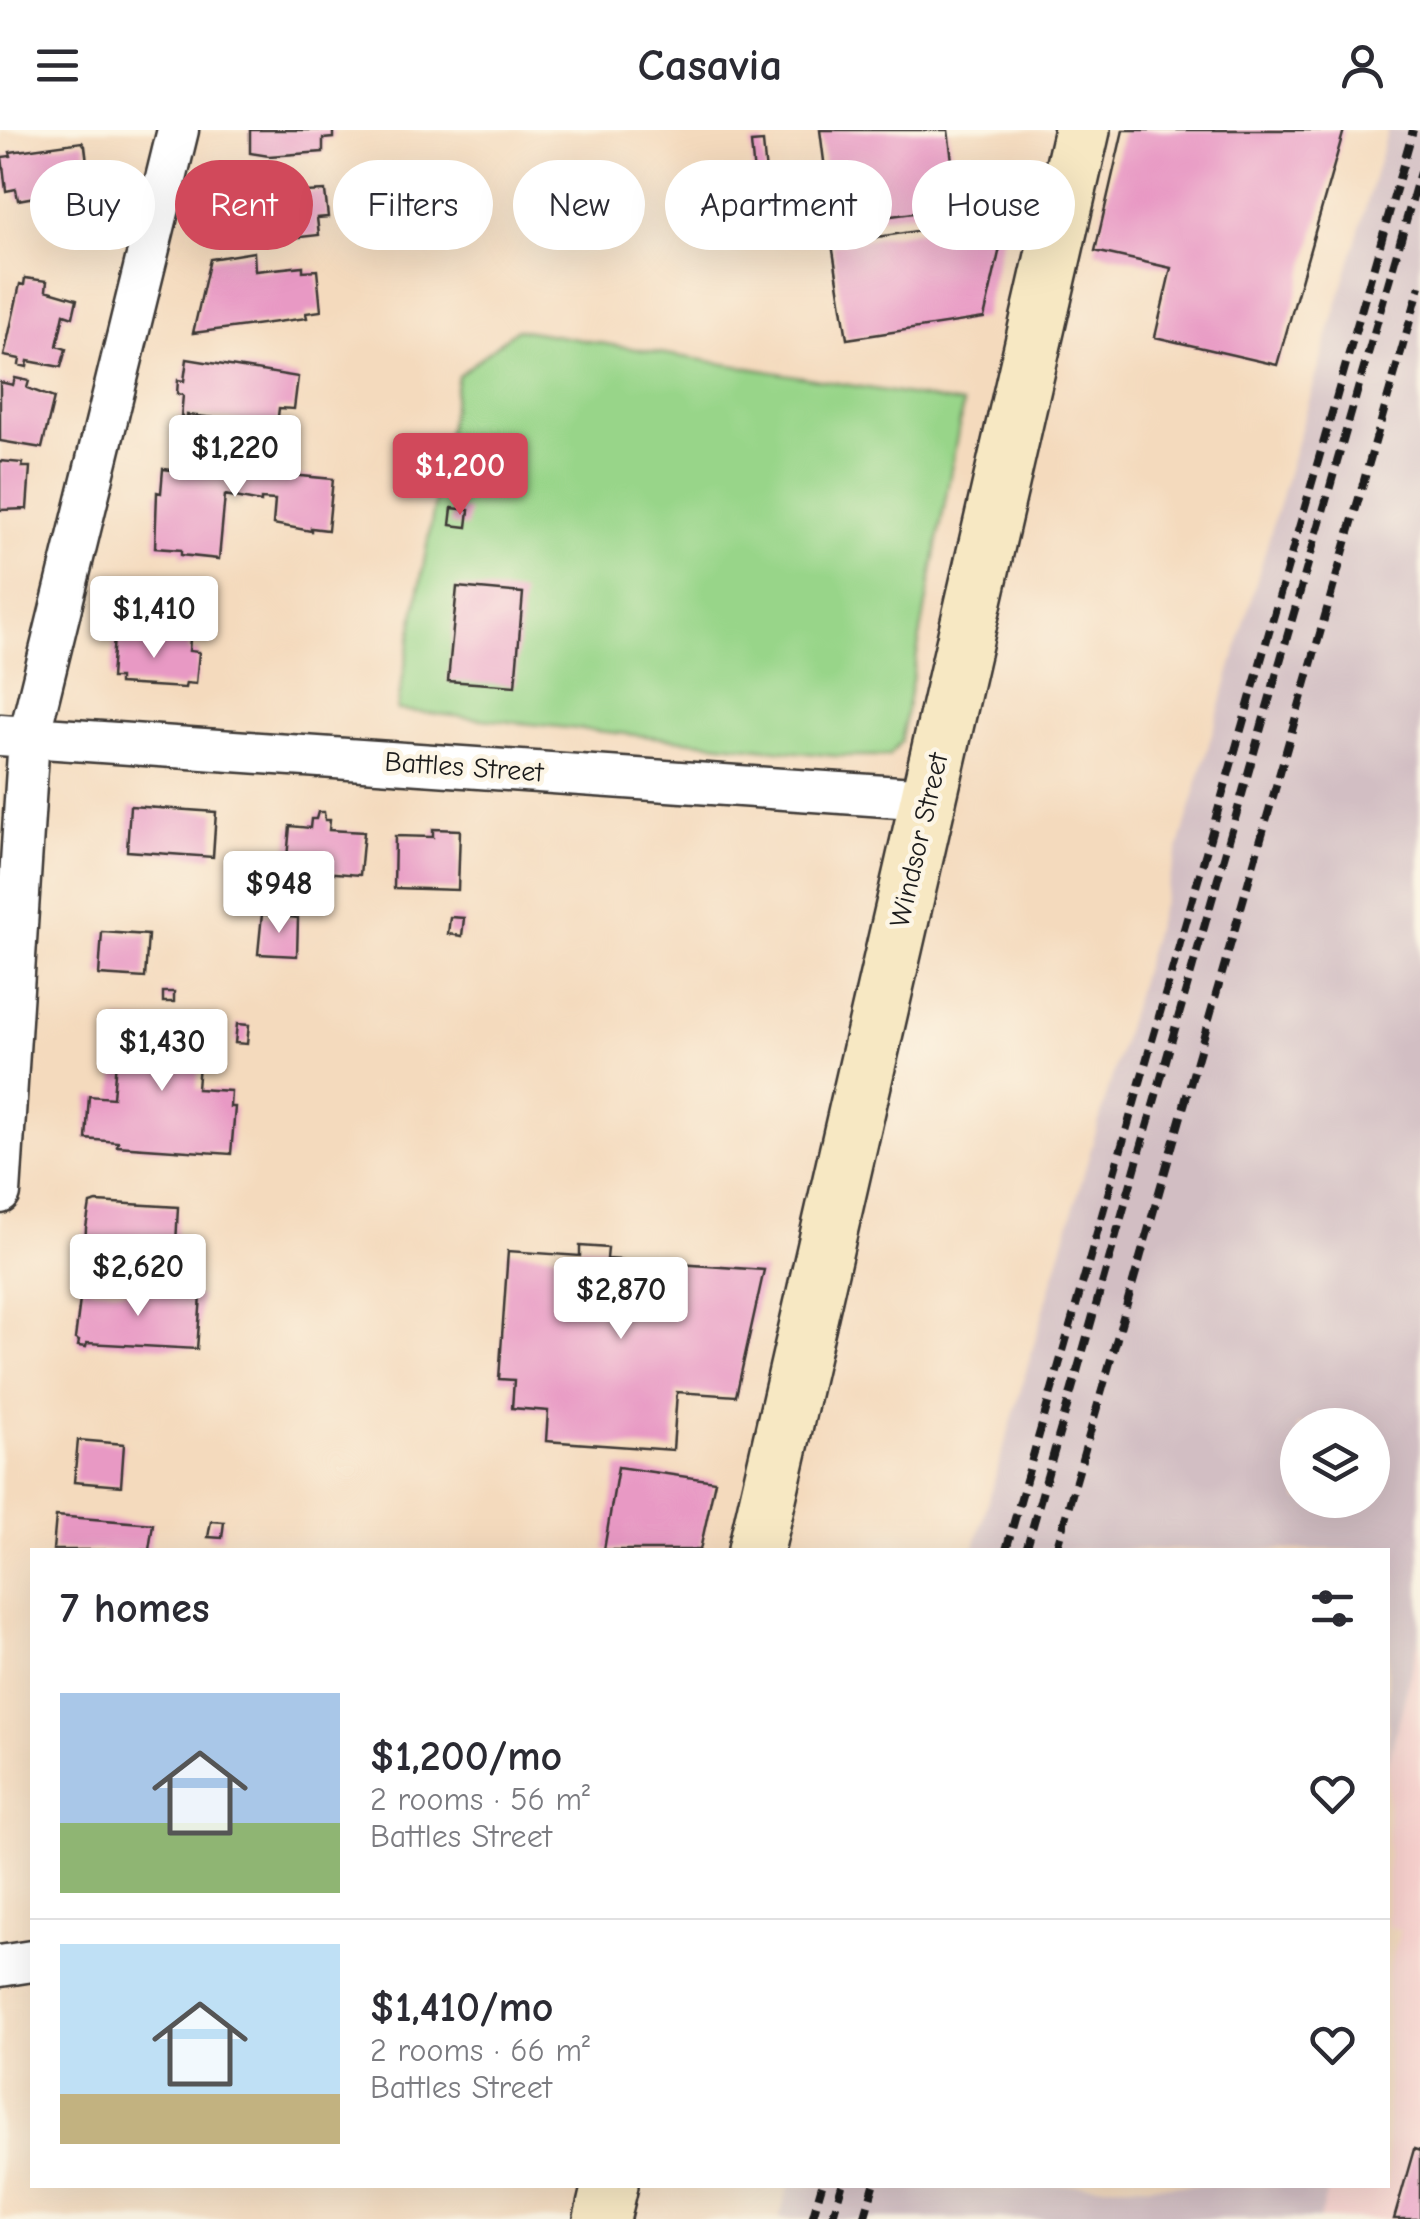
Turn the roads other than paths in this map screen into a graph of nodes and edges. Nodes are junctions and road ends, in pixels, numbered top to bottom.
1 (178, 130) edge
2 (1082, 130) edge
3 (14, 736) edge
4 (928, 799) junction
5 (0, 1193) edge
6 (756, 1548) edge
7 (30, 1960) edge
8 (0, 1966) edge
9 (609, 2188) edge
10 (602, 2219) edge

1 - 3 street
2 - 4 main road, Windsor Street
3 - 4 street, Battles Street
3 - 5 street
4 - 6 main road, Windsor Street
7 - 8 street
9 - 10 main road

